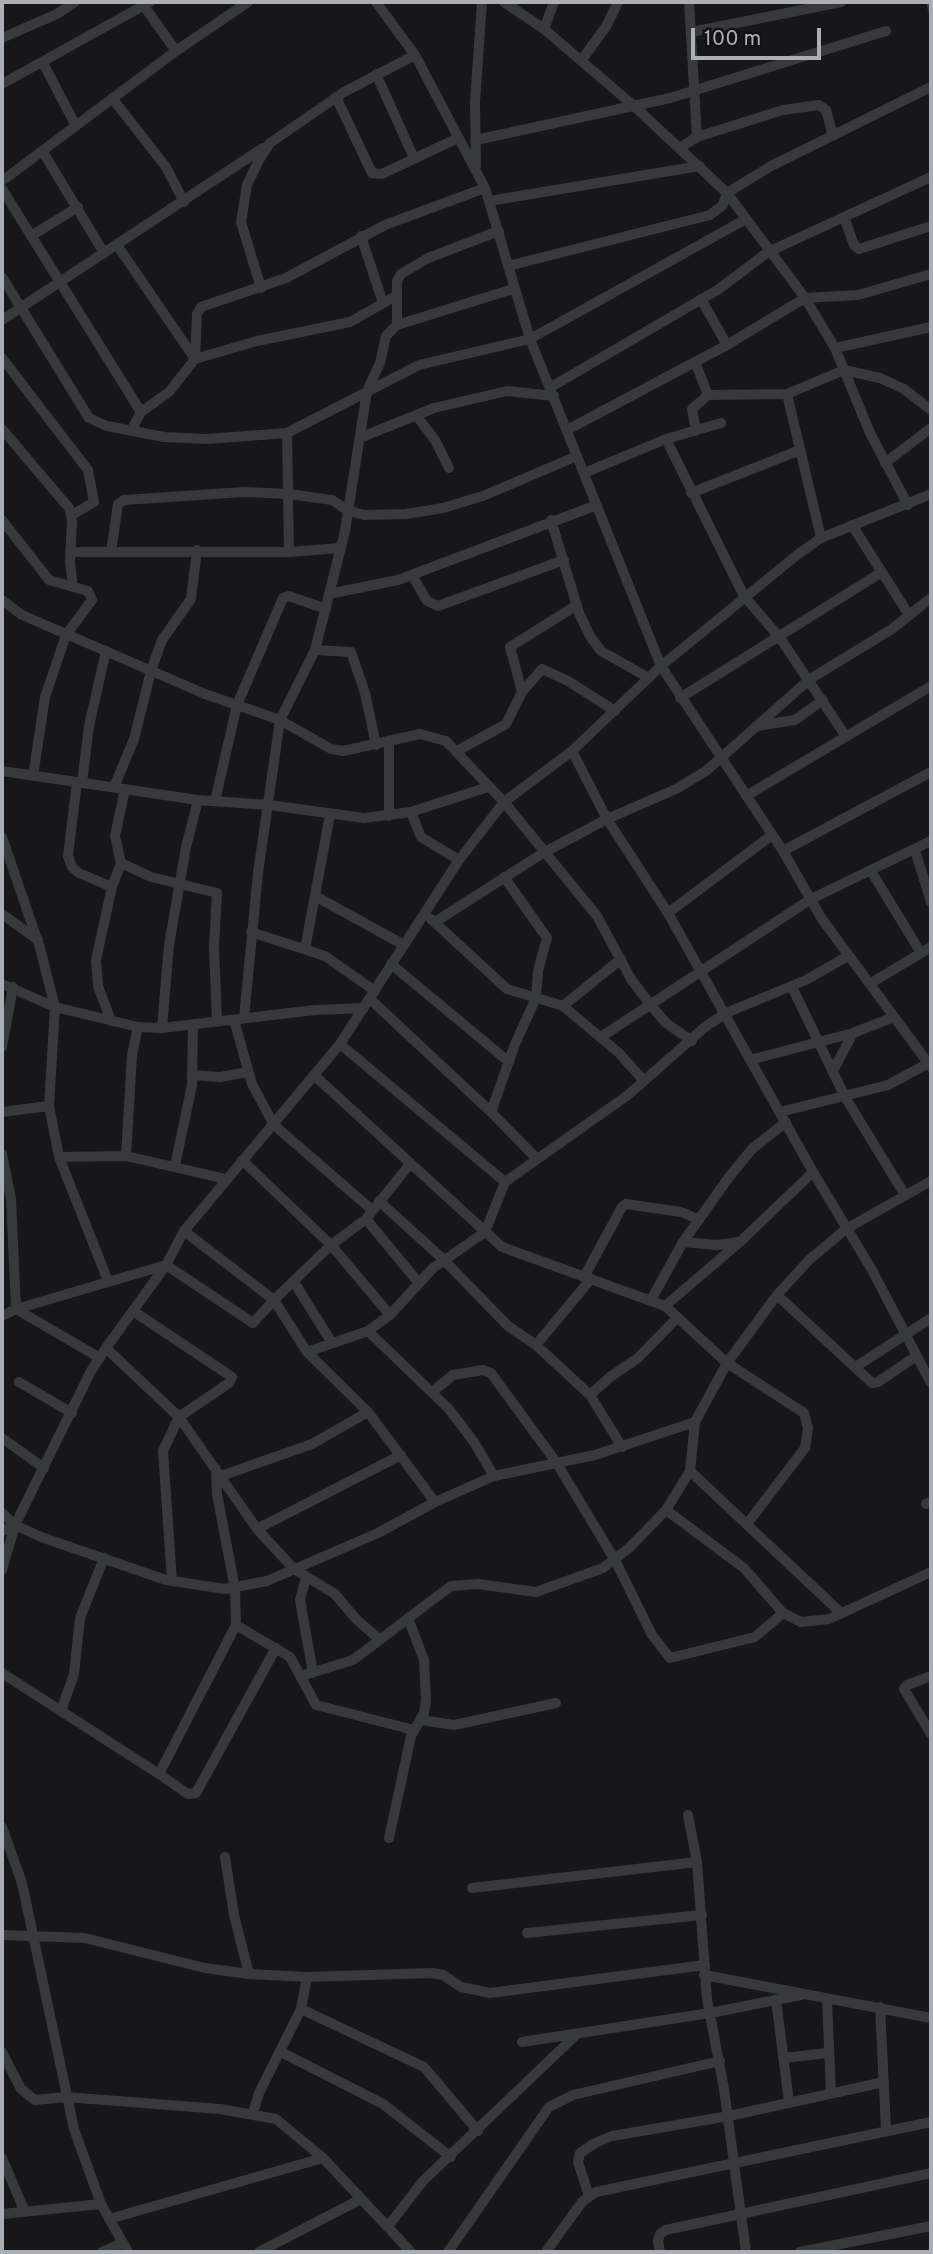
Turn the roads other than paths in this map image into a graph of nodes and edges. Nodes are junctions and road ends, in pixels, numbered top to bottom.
1 (75, 2) edge
2 (248, 2) edge
3 (376, 2) edge
4 (482, 2) edge
5 (504, 2) edge
6 (554, 2) edge
7 (618, 2) edge
8 (689, 2) edge
9 (841, 2) edge
10 (147, 4) edge
11 (544, 29) junction
12 (886, 31) dead end
13 (692, 32) junction
14 (2, 37) edge
15 (176, 51) junction
16 (415, 55) junction
17 (582, 61) junction
18 (43, 63) junction
19 (376, 74) junction
20 (2, 84) edge
21 (931, 87) edge
22 (696, 91) junction
23 (336, 97) junction
24 (112, 98) junction
25 (634, 106) junction
26 (76, 127) junction
27 (833, 136) junction
28 (697, 137) junction
29 (458, 138) junction
30 (476, 140) junction
31 (270, 143) junction
32 (680, 148) junction
33 (43, 152) junction
34 (414, 158) junction
35 (700, 166) junction
36 (475, 169) junction
37 (931, 177) edge
38 (2, 181) edge
39 (485, 188) junction
40 (2, 189) edge
41 (727, 193) junction
42 (489, 201) junction
43 (184, 202) junction
44 (78, 207) junction
45 (844, 217) junction
46 (746, 219) junction
47 (931, 226) edge
48 (499, 231) junction
49 (31, 236) junction
50 (361, 236) junction
51 (117, 245) junction
52 (768, 252) junction
53 (104, 253) junction
54 (508, 265) junction
55 (931, 274) edge
56 (2, 277) edge
57 (59, 281) junction
58 (261, 288) junction
59 (513, 289) junction
60 (396, 296) junction
61 (805, 298) junction
62 (701, 299) junction
63 (383, 303) junction
64 (21, 305) junction
65 (2, 320) edge
66 (397, 324) junction
67 (931, 327) edge
68 (530, 339) junction
69 (727, 345) junction
70 (835, 348) junction
71 (2, 358) edge
72 (195, 359) junction
73 (695, 362) junction
74 (844, 370) junction
75 (367, 391) junction
76 (553, 391) junction
77 (786, 394) junction
78 (708, 395) junction
79 (931, 410) edge
80 (141, 412) junction
81 (416, 415) junction
82 (721, 423) dead end
83 (931, 428) edge
84 (2, 429) edge
85 (132, 429) junction
86 (567, 430) junction
87 (696, 431) junction
88 (287, 433) junction
89 (362, 437) junction
90 (666, 439) junction
91 (800, 450) junction
92 (577, 456) junction
93 (885, 463) junction
94 (449, 468) dead end
95 (584, 473) junction
96 (691, 493) junction
97 (289, 494) junction
98 (931, 494) edge
99 (597, 505) junction
100 (908, 505) junction
101 (347, 510) junction
102 (72, 515) junction
103 (2, 520) edge
104 (551, 520) junction
105 (852, 525) junction
106 (821, 538) junction
107 (340, 548) junction
108 (197, 550) junction
109 (111, 551) junction
110 (70, 552) junction
111 (289, 552) junction
112 (564, 560) junction
113 (882, 572) junction
114 (412, 575) junction
115 (73, 587) junction
116 (329, 594) junction
117 (744, 596) junction
118 (931, 598) edge
119 (2, 600) edge
120 (577, 606) junction
121 (326, 609) junction
122 (909, 615) junction
123 (66, 635) junction
124 (780, 638) junction
125 (315, 650) junction
126 (106, 651) junction
127 (662, 666) junction
128 (151, 671) junction
129 (649, 678) junction
130 (810, 679) junction
131 (931, 686) edge
132 (522, 692) junction
133 (680, 698) junction
134 (822, 699) junction
135 (237, 705) junction
136 (615, 711) junction
137 (280, 720) junction
138 (756, 726) junction
139 (845, 735) junction
140 (389, 742) junction
141 (376, 745) junction
142 (457, 751) junction
143 (572, 751) junction
144 (721, 760) junction
145 (2, 771) edge
146 (931, 772) edge
147 (33, 776) junction
148 (79, 783) junction
149 (488, 787) junction
150 (119, 788) junction
151 (746, 796) junction
152 (198, 800) junction
153 (215, 801) junction
154 (504, 802) junction
155 (269, 805) junction
156 (411, 812) junction
157 (330, 815) junction
158 (389, 816) junction
159 (607, 819) junction
160 (772, 835) junction
161 (2, 837) edge
162 (931, 841) edge
163 (915, 850) junction
164 (783, 851) junction
165 (543, 853) junction
166 (459, 860) junction
167 (121, 863) junction
168 (871, 871) junction
169 (504, 877) junction
170 (180, 883) junction
171 (112, 887) junction
172 (315, 896) junction
173 (811, 899) junction
174 (931, 901) edge
175 (425, 913) junction
176 (668, 913) junction
177 (2, 914) edge
178 (435, 922) junction
179 (251, 932) junction
180 (38, 940) junction
181 (404, 945) junction
182 (931, 947) edge
183 (305, 949) junction
184 (921, 953) junction
185 (848, 956) junction
186 (621, 959) junction
187 (391, 964) junction
188 (701, 973) junction
189 (871, 983) junction
190 (2, 984) edge
191 (13, 987) junction
192 (792, 987) junction
193 (536, 998) junction
194 (370, 999) junction
195 (649, 1003) junction
196 (563, 1006) junction
197 (55, 1007) junction
198 (726, 1013) junction
199 (894, 1017) junction
200 (239, 1019) junction
201 (111, 1021) junction
202 (217, 1021) junction
203 (193, 1024) junction
204 (138, 1027) junction
205 (162, 1028) junction
206 (853, 1033) junction
207 (601, 1037) junction
208 (692, 1041) junction
209 (818, 1042) junction
210 (340, 1044) junction
211 (2, 1047) edge
212 (750, 1060) junction
213 (509, 1062) junction
214 (930, 1064) edge
215 (833, 1071) junction
216 (248, 1072) junction
217 (192, 1075) junction
218 (315, 1076) junction
219 (644, 1081) junction
220 (845, 1097) junction
221 (49, 1107) junction
222 (2, 1112) edge
223 (491, 1112) junction
224 (783, 1117) junction
225 (275, 1125) junction
226 (2, 1154) edge
227 (126, 1156) junction
228 (59, 1157) junction
229 (536, 1158) junction
230 (242, 1160) junction
231 (410, 1164) junction
232 (175, 1166) junction
233 (813, 1172) junction
234 (226, 1179) junction
235 (931, 1181) edge
236 (505, 1182) junction
237 (905, 1195) junction
238 (6, 1198) edge
239 (372, 1210) junction
240 (698, 1219) junction
241 (846, 1230) junction
242 (184, 1231) junction
243 (485, 1232) junction
244 (741, 1241) junction
245 (683, 1242) junction
246 (331, 1245) junction
247 (7, 1256) edge
248 (444, 1260) junction
249 (166, 1265) junction
250 (587, 1278) junction
251 (108, 1281) junction
252 (294, 1282) junction
253 (418, 1282) junction
254 (777, 1295) junction
255 (274, 1300) junction
256 (651, 1300) junction
257 (665, 1306) junction
258 (16, 1309) junction
259 (134, 1311) junction
260 (390, 1315) junction
261 (2, 1316) edge
262 (677, 1318) junction
263 (931, 1318) edge
264 (368, 1331) junction
265 (903, 1334) junction
266 (332, 1343) junction
267 (536, 1345) junction
268 (106, 1348) junction
269 (307, 1352) junction
270 (915, 1357) junction
271 (100, 1358) junction
272 (727, 1363) junction
273 (857, 1366) junction
274 (19, 1382) dead end
275 (931, 1383) edge
276 (432, 1392) junction
277 (590, 1395) junction
278 (368, 1412) junction
279 (72, 1413) junction
280 (179, 1417) junction
281 (695, 1422) junction
282 (2, 1438) edge
283 (622, 1447) junction
284 (401, 1455) junction
285 (556, 1462) junction
286 (44, 1468) junction
287 (690, 1471) junction
288 (218, 1472) junction
289 (494, 1476) junction
290 (435, 1502) junction
291 (666, 1510) junction
292 (2, 1514) edge
293 (747, 1524) junction
294 (15, 1525) junction
295 (257, 1529) junction
296 (2, 1531) edge
297 (104, 1558) junction
298 (615, 1560) junction
299 (294, 1569) junction
300 (2, 1570) edge
301 (931, 1572) edge
302 (306, 1578) junction
303 (172, 1581) junction
304 (235, 1589) junction
305 (783, 1613) junction
306 (841, 1613) junction
307 (408, 1618) junction
308 (236, 1625) junction
309 (380, 1640) junction
310 (276, 1648) junction
311 (313, 1673) junction
312 (2, 1674) edge
313 (301, 1676) junction
314 (931, 1676) edge
315 (556, 1703) dead end
316 (61, 1710) junction
317 (927, 1720) edge
318 (418, 1725) junction
319 (931, 1734) edge
320 (159, 1774) junction
321 (688, 1815) dead end
322 (2, 1827) edge
323 (389, 1838) dead end
324 (225, 1857) dead end
325 (697, 1862) junction
326 (472, 1888) dead end
327 (702, 1915) junction
328 (527, 1933) dead end
329 (2, 1935) edge
330 (33, 1935) junction
331 (704, 1970) junction
332 (249, 1975) junction
333 (307, 1977) junction
334 (801, 1995) junction
335 (776, 2000) junction
336 (827, 2000) junction
337 (880, 2007) junction
338 (301, 2009) junction
339 (710, 2013) junction
340 (931, 2018) edge
341 (578, 2034) junction
342 (522, 2042) dead end
343 (2, 2052) edge
344 (281, 2052) junction
345 (828, 2053) junction
346 (783, 2058) junction
347 (720, 2061) junction
348 (884, 2082) junction
349 (831, 2093) junction
350 (66, 2098) junction
351 (789, 2102) junction
352 (253, 2113) junction
353 (729, 2116) junction
354 (931, 2122) edge
355 (886, 2129) junction
356 (478, 2131) junction
357 (451, 2157) junction
358 (2, 2158) edge
359 (323, 2158) junction
360 (736, 2162) junction
361 (931, 2174) edge
362 (589, 2196) junction
363 (360, 2199) junction
364 (101, 2204) junction
365 (24, 2213) junction
366 (2, 2214) edge
367 (741, 2217) junction
368 (109, 2219) junction
369 (389, 2225) junction
370 (931, 2226) edge
371 (125, 2248) edge
372 (102, 2252) edge
373 (259, 2252) edge
374 (411, 2252) edge
375 (449, 2252) edge
376 (546, 2252) edge
377 (660, 2252) edge
378 (746, 2252) edge
379 (800, 2252) edge

1 - 14 street
2 - 15 street
3 - 16 street
4 - 30 street
5 - 11 street
6 - 11 street
7 - 17 street
8 - 13 street
9 - 13 street
10 - 15 street
10 - 18 street
11 - 17 street
12 - 22 street
13 - 22 street
15 - 24 street
16 - 19 street
16 - 29 street
17 - 25 street
18 - 20 street
18 - 26 street
19 - 23 street
19 - 34 street
21 - 27 street
22 - 25 street
22 - 28 street
23 - 31 street
23 - 34 street
24 - 26 street
24 - 43 street
25 - 30 street
25 - 32 street
26 - 33 street
27 - 28 street
27 - 41 street
28 - 32 street
29 - 34 street
29 - 36 street
30 - 36 street
31 - 43 street
31 - 58 street
32 - 35 street
33 - 38 street
33 - 44 street
35 - 41 street
35 - 42 street
36 - 39 street
37 - 45 street
39 - 42 street
39 - 50 street
40 - 49 street
41 - 46 street
41 - 54 street
42 - 48 street
43 - 51 street
44 - 49 street
44 - 53 street
45 - 47 street
45 - 52 street
46 - 52 street
46 - 68 street
48 - 54 street
48 - 60 street
49 - 57 street
50 - 58 street
50 - 63 street
51 - 53 street
51 - 72 street
52 - 61 street
52 - 62 street
53 - 57 street
54 - 59 street
55 - 61 street
56 - 64 street
57 - 64 street
57 - 80 street
58 - 72 street
59 - 66 street
59 - 68 street
60 - 63 street
60 - 66 street
61 - 69 street
61 - 70 street
62 - 69 street
62 - 76 street
63 - 72 street
64 - 65 street
64 - 85 street
66 - 75 street
67 - 70 street
68 - 75 street
68 - 76 street
69 - 73 street
70 - 74 street
71 - 102 street
72 - 80 street
73 - 78 street
73 - 86 street
74 - 77 street
74 - 79 street
74 - 93 street
75 - 88 street
75 - 89 street
76 - 81 street
76 - 86 street
77 - 78 street
77 - 91 street
78 - 87 street
80 - 85 street
81 - 89 street
81 - 94 street
82 - 87 street
83 - 93 street
84 - 102 street
85 - 88 street
86 - 92 street
87 - 90 street
88 - 97 street
89 - 101 street
90 - 95 street
90 - 96 street
91 - 96 street
91 - 106 street
92 - 95 street
92 - 101 street
93 - 100 street
95 - 99 street
96 - 117 street
97 - 101 street
97 - 109 street
97 - 111 street
98 - 100 street
99 - 104 street
99 - 127 street
100 - 105 street
101 - 107 street
102 - 110 street
103 - 115 street
104 - 112 street
104 - 114 street
105 - 106 street
105 - 113 street
106 - 117 street
107 - 111 street
107 - 116 street
108 - 109 street
108 - 111 street
108 - 128 street
109 - 110 street
110 - 115 street
112 - 114 street
112 - 120 street
113 - 122 street
113 - 124 street
114 - 116 street
115 - 123 street
116 - 121 street
117 - 124 street
117 - 127 street
118 - 122 street
119 - 123 street
120 - 129 street
120 - 132 street
121 - 125 street
121 - 135 street
122 - 130 street
123 - 126 street
123 - 147 street
124 - 130 street
124 - 133 street
125 - 137 street
125 - 141 street
126 - 128 street
126 - 148 street
127 - 129 street
127 - 133 street
128 - 135 street
128 - 150 street
129 - 136 street
130 - 134 street
130 - 138 street
131 - 139 street
132 - 136 street
132 - 142 street
133 - 144 street
134 - 138 street
134 - 139 street
135 - 137 street
135 - 153 street
136 - 143 street
137 - 141 street
137 - 155 street
138 - 144 street
139 - 151 street
140 - 141 street
140 - 142 street
140 - 158 street
142 - 149 street
143 - 154 street
143 - 159 street
144 - 151 street
144 - 159 street
145 - 147 street
146 - 164 street
147 - 148 street
148 - 150 street
148 - 171 street
149 - 154 street
149 - 156 street
150 - 152 street
150 - 167 street
151 - 160 street
152 - 153 street
152 - 170 street
153 - 155 street
154 - 165 street
154 - 166 street
155 - 157 street
155 - 179 street
156 - 158 street
156 - 166 street
157 - 158 street
157 - 172 street
159 - 165 street
159 - 176 street
160 - 164 street
160 - 176 street
161 - 180 street
162 - 163 street
163 - 168 street
163 - 174 street
164 - 173 street
165 - 169 street
165 - 186 street
166 - 175 street
167 - 170 street
167 - 171 street
168 - 173 street
168 - 184 street
169 - 178 street
169 - 193 street
170 - 202 street
170 - 205 street
171 - 201 street
172 - 181 street
172 - 183 street
173 - 185 street
173 - 188 street
175 - 178 street
175 - 181 street
176 - 188 street
177 - 180 street
178 - 193 street
179 - 183 street
179 - 200 street
180 - 197 street
181 - 187 street
182 - 184 street
183 - 194 street
184 - 189 street
185 - 189 street
185 - 192 street
186 - 195 street
186 - 196 street
187 - 194 street
187 - 213 street
188 - 195 street
188 - 198 street
189 - 199 street
190 - 191 street
191 - 197 street
191 - 211 street
192 - 198 street
192 - 209 street
193 - 196 street
193 - 213 street
194 - 200 street
194 - 210 street
194 - 223 street
195 - 207 street
195 - 208 street
196 - 207 street
197 - 201 street
197 - 221 street
198 - 208 street
198 - 212 street
199 - 206 street
199 - 214 street
200 - 202 street
200 - 216 street
201 - 204 street
202 - 203 street
203 - 205 street
203 - 217 street
204 - 205 street
204 - 227 street
206 - 209 street
206 - 215 street
207 - 219 street
208 - 219 street
209 - 212 street
209 - 215 street
210 - 218 street
210 - 236 street
212 - 224 street
213 - 223 street
214 - 220 street
215 - 220 street
216 - 217 street
216 - 225 street
217 - 232 street
218 - 225 street
218 - 231 street
219 - 229 street
220 - 224 street
220 - 237 street
221 - 222 street
221 - 228 street
223 - 229 street
224 - 233 street
224 - 240 street
225 - 230 street
225 - 239 street
226 - 238 street
227 - 228 street
227 - 232 street
228 - 251 street
229 - 236 street
230 - 234 street
230 - 246 street
231 - 239 street
231 - 243 street
232 - 234 street
233 - 241 street
233 - 244 street
234 - 242 street
235 - 237 street
236 - 243 street
237 - 241 street
238 - 247 street
239 - 246 street
239 - 248 street
239 - 253 street
240 - 245 street
240 - 250 street
241 - 254 street
241 - 265 street
242 - 249 street
242 - 255 street
243 - 248 street
243 - 250 street
244 - 245 street
244 - 257 street
245 - 256 street
246 - 252 street
246 - 260 street
247 - 258 street
248 - 253 street
248 - 267 street
249 - 251 street
249 - 255 street
249 - 259 street
250 - 256 street
250 - 267 street
251 - 258 street
252 - 255 street
252 - 266 street
253 - 260 street
254 - 272 street
254 - 273 street
255 - 269 street
256 - 257 street
257 - 262 street
258 - 261 street
258 - 271 street
259 - 268 street
259 - 280 street
260 - 264 street
262 - 272 street
262 - 277 street
263 - 265 street
264 - 266 street
264 - 276 street
265 - 270 street
265 - 273 street
266 - 269 street
267 - 277 street
268 - 271 street
268 - 280 street
269 - 278 street
270 - 273 street
270 - 275 street
271 - 279 street
272 - 281 street
272 - 293 street
274 - 279 street
276 - 285 street
276 - 289 street
277 - 283 street
278 - 284 street
278 - 288 street
279 - 286 street
280 - 288 street
280 - 303 street
281 - 283 street
281 - 287 street
282 - 286 street
283 - 285 street
284 - 290 street
284 - 295 street
285 - 289 street
285 - 298 street
286 - 294 street
287 - 291 street
287 - 293 street
288 - 295 street
288 - 304 street
289 - 290 street
290 - 299 street
291 - 298 street
291 - 305 street
292 - 294 street
293 - 306 street
294 - 296 street
294 - 297 street
294 - 300 street
295 - 299 street
297 - 303 street
297 - 316 street
298 - 305 street
298 - 307 street
299 - 302 street
299 - 304 street
301 - 306 street
302 - 309 street
302 - 311 street
303 - 304 street
304 - 308 street
305 - 306 street
307 - 309 street
307 - 318 street
308 - 310 street
308 - 320 street
309 - 311 street
310 - 313 street
310 - 320 street
311 - 313 street
312 - 316 street
313 - 318 street
314 - 317 street
315 - 318 street
316 - 320 street
317 - 319 street
318 - 323 street
321 - 325 street
322 - 330 street
324 - 332 street
325 - 326 street
325 - 327 street
327 - 328 street
327 - 331 street
329 - 330 street
330 - 332 street
330 - 350 street
331 - 333 street
331 - 334 street
331 - 339 street
332 - 333 street
333 - 338 street
334 - 335 street
334 - 336 street
335 - 339 street
335 - 346 street
336 - 337 street
336 - 345 street
337 - 340 street
337 - 348 street
338 - 344 street
338 - 356 street
339 - 341 street
339 - 347 street
341 - 342 street
341 - 356 street
343 - 350 street
344 - 352 street
344 - 357 street
345 - 346 street
345 - 349 street
346 - 351 street
347 - 353 street
347 - 375 street
348 - 349 street
348 - 355 street
349 - 351 street
350 - 352 street
350 - 364 street
351 - 353 street
352 - 359 street
353 - 360 street
353 - 362 street
354 - 355 street
355 - 360 street
356 - 357 street
357 - 369 street
358 - 365 street
359 - 363 street
359 - 368 street
360 - 362 street
360 - 367 street
361 - 367 street
362 - 376 street
363 - 369 street
363 - 373 street
364 - 365 street
364 - 368 street
365 - 366 street
367 - 377 street
367 - 378 street
368 - 371 street
369 - 374 street
370 - 379 street
371 - 372 street

